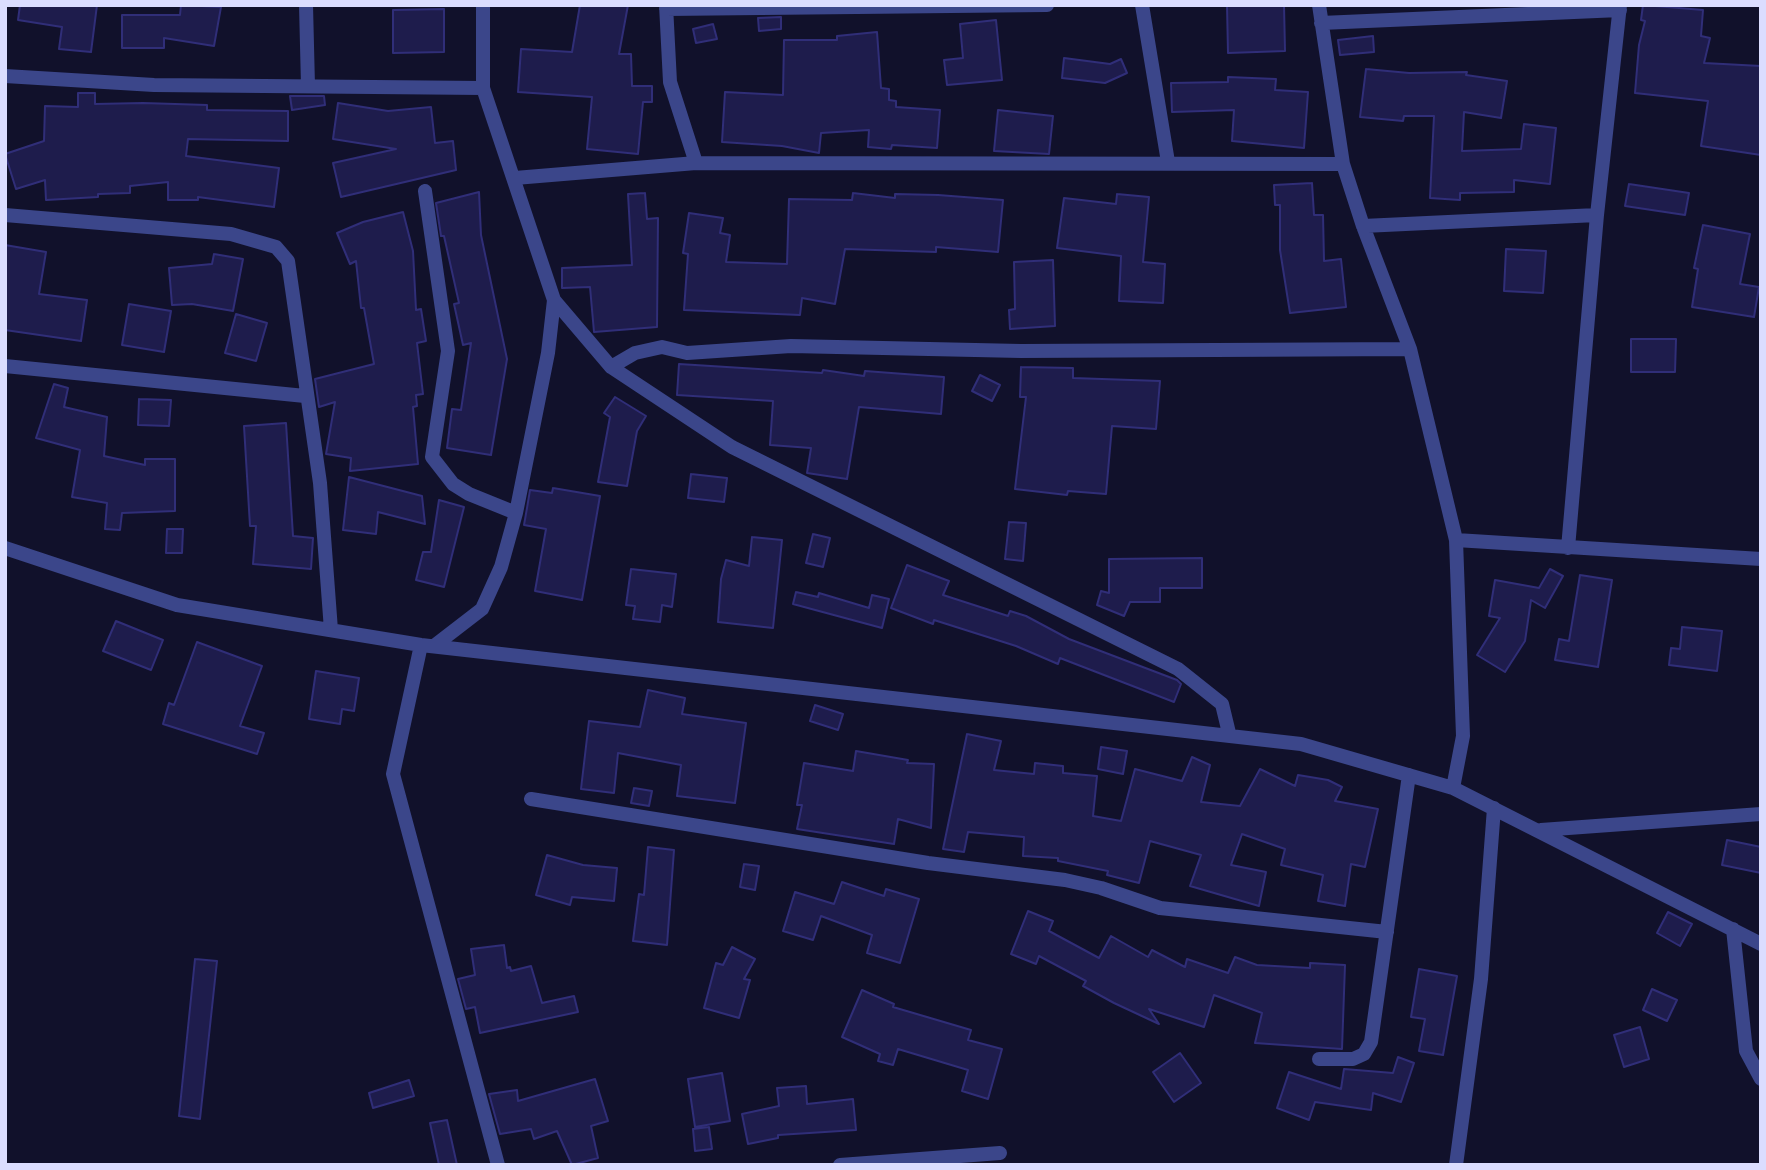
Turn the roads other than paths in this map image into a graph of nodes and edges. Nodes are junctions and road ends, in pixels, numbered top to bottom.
1 (306, 5) edge
2 (484, 5) edge
3 (1047, 5) edge
4 (1142, 5) edge
5 (1320, 5) edge
6 (666, 7) edge
7 (1620, 7) edge
8 (1321, 23) junction
9 (5, 76) edge
10 (308, 86) junction
11 (483, 88) junction
12 (1168, 162) junction
13 (696, 163) junction
14 (1343, 164) junction
15 (515, 178) junction
16 (425, 191) dead end
17 (5, 215) edge
18 (1597, 215) junction
19 (1363, 226) junction
20 (555, 300) junction
21 (1410, 349) junction
22 (5, 366) edge
23 (611, 367) junction
24 (305, 396) junction
25 (516, 513) junction
26 (1456, 540) junction
27 (5, 548) edge
28 (1568, 548) junction
29 (1761, 559) edge
30 (331, 630) junction
31 (428, 645) junction
32 (1229, 733) junction
33 (1409, 775) junction
34 (1454, 788) junction
35 (531, 799) dead end
36 (1494, 808) junction
37 (1761, 814) edge
38 (1539, 830) junction
39 (1733, 929) junction
40 (1387, 932) junction
41 (1761, 944) edge
42 (1318, 1059) dead end
43 (1761, 1079) edge
44 (1000, 1153) dead end
45 (498, 1165) edge
46 (840, 1165) edge
47 (1456, 1165) edge

1 - 10 street
2 - 11 street
3 - 6 street
4 - 12 street
5 - 8 street
6 - 13 street
7 - 8 street
7 - 18 street
8 - 14 street
9 - 10 street
10 - 11 street
11 - 15 street
12 - 13 street
12 - 14 street
13 - 15 street
14 - 19 street
15 - 20 street
16 - 25 street
17 - 24 street
18 - 19 street
18 - 28 street
19 - 21 street
20 - 23 street
20 - 25 street
21 - 23 street
21 - 26 street
22 - 24 street
23 - 32 street
24 - 30 street
25 - 31 street
26 - 28 street
26 - 34 street
27 - 30 street
28 - 29 street
30 - 31 street
31 - 32 street
31 - 45 street
32 - 33 street
33 - 34 street
33 - 40 street
34 - 36 street
35 - 40 street
36 - 38 street
36 - 47 street
37 - 38 street
38 - 39 street
39 - 41 street
39 - 43 street
40 - 42 street
44 - 46 street

